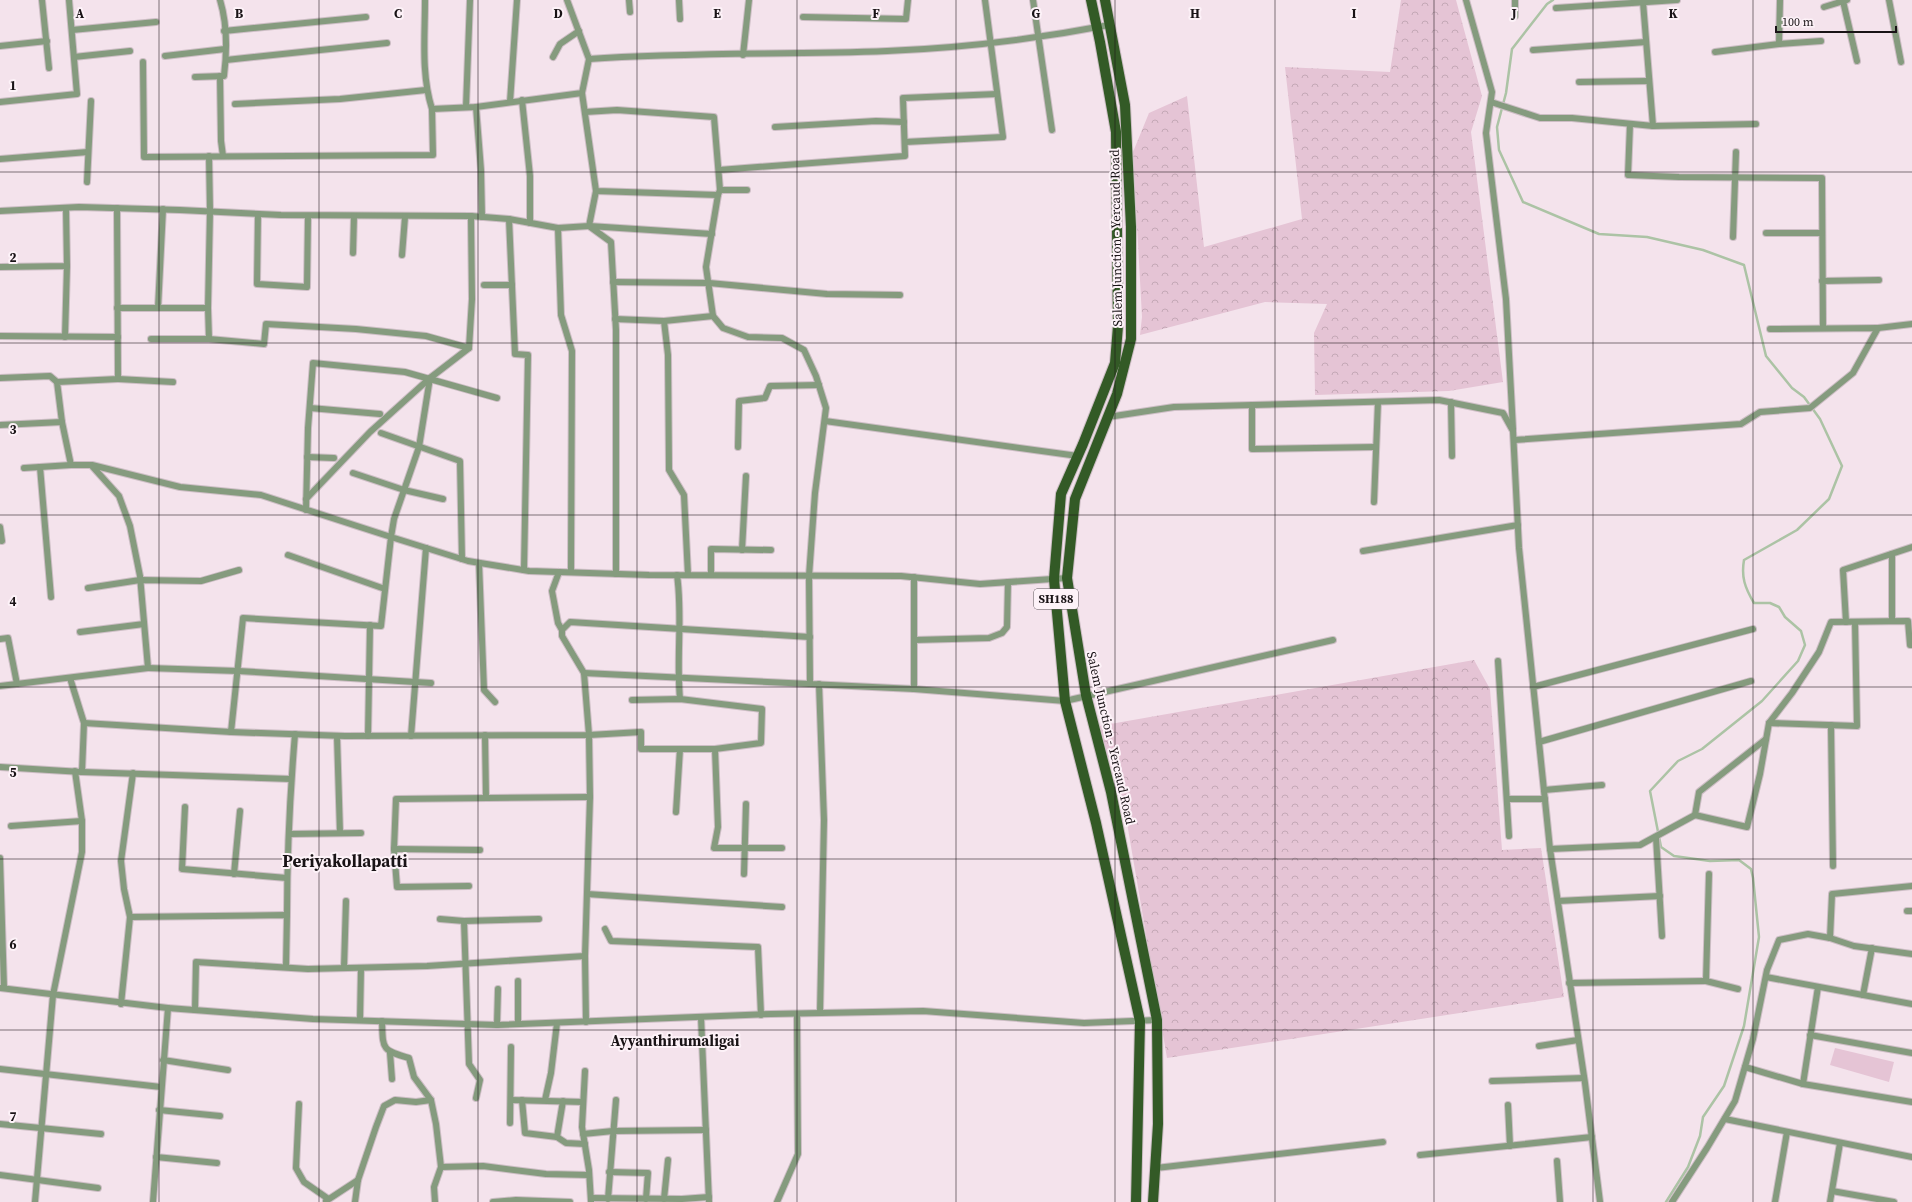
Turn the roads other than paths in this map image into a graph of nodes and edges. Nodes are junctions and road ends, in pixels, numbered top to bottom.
1 (42, 0) edge
2 (69, 0) edge
3 (220, 0) edge
4 (425, 0) edge
5 (470, 0) edge
6 (517, 0) edge
7 (567, 0) edge
8 (629, 0) edge
9 (679, 0) edge
10 (749, 0) edge
11 (908, 0) edge
12 (985, 0) edge
13 (1033, 0) edge
14 (1091, 0) edge
15 (1105, 0) edge
16 (1466, 0) edge
17 (1514, 0) edge
18 (1661, 0) edge
19 (1677, 0) edge
20 (1780, 0) edge
21 (1845, 0) edge
22 (1889, 0) edge
23 (1643, 2) junction
24 (1824, 7) dead end
25 (1556, 8) dead end
26 (630, 12) dead end
27 (1515, 16) dead end
28 (366, 17) dead end
29 (802, 17) dead end
30 (680, 19) dead end
31 (156, 22) dead end
32 (1109, 25) junction
33 (1097, 27) junction
34 (72, 30) junction
35 (224, 31) junction
36 (579, 31) junction
37 (1039, 38) junction
38 (47, 41) junction
39 (1821, 41) dead end
40 (1646, 42) junction
41 (387, 43) dead end
42 (991, 43) junction
43 (1779, 44) junction
44 (0, 46) edge
45 (225, 49) junction
46 (1534, 50) dead end
47 (130, 51) dead end
48 (1715, 52) dead end
49 (743, 55) junction
50 (165, 56) dead end
51 (74, 57) junction
52 (554, 57) dead end
53 (589, 59) junction
54 (226, 60) junction
55 (1857, 61) dead end
56 (143, 62) dead end
57 (1901, 62) dead end
58 (49, 68) dead end
59 (220, 76) junction
60 (195, 77) dead end
61 (1649, 81) junction
62 (1579, 82) dead end
63 (426, 90) junction
64 (582, 92) junction
65 (997, 94) junction
66 (91, 100) dead end
67 (522, 100) junction
68 (0, 102) edge
69 (510, 102) junction
70 (1491, 102) junction
71 (235, 104) dead end
72 (476, 106) junction
73 (466, 107) junction
74 (432, 109) junction
75 (585, 112) junction
76 (904, 122) junction
77 (1630, 124) junction
78 (1756, 124) dead end
79 (1653, 126) junction
80 (774, 127) dead end
81 (1052, 130) dead end
82 (905, 142) junction
83 (88, 152) junction
84 (1736, 152) dead end
85 (209, 156) junction
86 (224, 156) junction
87 (0, 159) edge
88 (719, 170) junction
89 (1734, 177) junction
90 (87, 182) dead end
91 (747, 190) dead end
92 (596, 191) junction
93 (719, 192) junction
94 (66, 208) junction
95 (117, 208) junction
96 (163, 209) junction
97 (0, 211) edge
98 (210, 211) junction
99 (258, 214) junction
100 (308, 216) junction
101 (354, 216) junction
102 (471, 216) junction
103 (405, 217) junction
104 (482, 217) junction
105 (509, 219) junction
106 (530, 223) junction
107 (589, 226) junction
108 (558, 228) junction
109 (1766, 233) dead end
110 (1822, 233) junction
111 (712, 234) junction
112 (1733, 237) dead end
113 (353, 253) dead end
114 (402, 255) dead end
115 (67, 266) junction
116 (0, 268) edge
117 (1879, 280) dead end
118 (1822, 281) junction
119 (613, 282) junction
120 (709, 283) junction
121 (484, 285) dead end
122 (512, 285) junction
123 (900, 295) dead end
124 (117, 308) junction
125 (158, 308) junction
126 (208, 308) junction
127 (713, 316) junction
128 (615, 319) junction
129 (664, 321) junction
130 (1912, 324) edge
131 (1770, 328) dead end
132 (1823, 328) junction
133 (1878, 328) junction
134 (0, 336) edge
135 (65, 337) junction
136 (118, 337) junction
137 (151, 339) dead end
138 (209, 339) junction
139 (469, 348) junction
140 (0, 378) edge
141 (430, 378) junction
142 (118, 379) junction
143 (57, 382) junction
144 (173, 382) dead end
145 (819, 384) junction
146 (497, 398) dead end
147 (1378, 402) junction
148 (1451, 402) junction
149 (1252, 405) junction
150 (310, 408) junction
151 (380, 414) dead end
152 (1108, 417) junction
153 (825, 421) junction
154 (62, 422) junction
155 (0, 425) edge
156 (1513, 431) junction
157 (381, 433) dead end
158 (1514, 440) junction
159 (419, 447) junction
160 (738, 447) dead end
161 (1376, 447) junction
162 (1078, 456) junction
163 (1452, 456) dead end
164 (307, 457) junction
165 (334, 458) dead end
166 (71, 465) junction
167 (92, 465) junction
168 (40, 467) junction
169 (24, 468) dead end
170 (354, 473) dead end
171 (746, 476) dead end
172 (404, 490) junction
173 (306, 499) junction
174 (443, 499) dead end
175 (1374, 502) dead end
176 (306, 510) junction
177 (1518, 525) junction
178 (0, 527) edge
179 (391, 537) junction
180 (2, 541) dead end
181 (1912, 547) edge
182 (426, 548) junction
183 (742, 550) junction
184 (771, 550) dead end
185 (1363, 551) dead end
186 (1892, 554) junction
187 (288, 555) dead end
188 (462, 559) junction
189 (479, 563) junction
190 (239, 570) dead end
191 (524, 570) junction
192 (559, 572) junction
193 (571, 572) junction
194 (616, 574) junction
195 (677, 575) junction
196 (688, 575) junction
197 (711, 575) junction
198 (810, 576) junction
199 (914, 577) junction
200 (1066, 578) junction
201 (1054, 579) junction
202 (140, 580) junction
203 (1008, 582) junction
204 (88, 588) dead end
205 (385, 589) junction
206 (51, 596) dead end
207 (1846, 622) junction
208 (1855, 622) junction
209 (1892, 622) junction
210 (144, 624) junction
211 (370, 625) junction
212 (679, 629) junction
213 (1752, 629) dead end
214 (562, 630) junction
215 (80, 632) dead end
216 (810, 637) junction
217 (0, 639) edge
218 (914, 640) junction
219 (1333, 640) dead end
220 (1912, 645) edge
221 (1498, 661) dead end
222 (148, 668) junction
223 (238, 671) junction
224 (584, 673) junction
225 (678, 677) junction
226 (70, 678) junction
227 (369, 680) junction
228 (1751, 681) dead end
229 (415, 682) junction
230 (431, 683) dead end
231 (17, 684) junction
232 (810, 684) junction
233 (820, 684) junction
234 (0, 686) edge
235 (1533, 687) junction
236 (914, 689) junction
237 (1086, 696) junction
238 (680, 699) junction
239 (632, 700) dead end
240 (1065, 701) junction
241 (495, 702) dead end
242 (1769, 722) junction
243 (84, 723) junction
244 (1831, 725) junction
245 (232, 732) junction
246 (296, 734) junction
247 (485, 735) junction
248 (589, 735) junction
249 (337, 736) junction
250 (368, 736) junction
251 (411, 736) junction
252 (1766, 739) junction
253 (1539, 742) junction
254 (680, 749) junction
255 (715, 749) junction
256 (0, 767) edge
257 (79, 771) junction
258 (133, 773) junction
259 (291, 779) junction
260 (1602, 785) dead end
261 (1544, 790) junction
262 (590, 797) junction
263 (486, 798) junction
264 (1545, 799) junction
265 (1507, 800) junction
266 (746, 804) dead end
267 (185, 807) dead end
268 (240, 811) dead end
269 (676, 812) dead end
270 (1695, 815) junction
271 (82, 821) junction
272 (11, 826) dead end
273 (361, 833) dead end
274 (289, 834) junction
275 (340, 834) junction
276 (1509, 836) dead end
277 (1656, 837) junction
278 (746, 848) junction
279 (782, 848) dead end
280 (1550, 848) junction
281 (394, 849) junction
282 (480, 850) dead end
283 (0, 858) edge
284 (1833, 866) dead end
285 (234, 874) junction
286 (744, 874) dead end
287 (1709, 874) dead end
288 (287, 878) junction
289 (470, 886) dead end
290 (1912, 886) edge
291 (587, 894) junction
292 (1660, 896) junction
293 (1, 897) edge
294 (346, 901) dead end
295 (1558, 901) junction
296 (782, 907) dead end
297 (287, 915) junction
298 (130, 916) junction
299 (440, 919) dead end
300 (538, 919) dead end
301 (464, 921) junction
302 (605, 929) dead end
303 (1662, 936) dead end
304 (1830, 938) junction
305 (2, 945) edge
306 (1872, 948) junction
307 (1912, 954) edge
308 (585, 956) junction
309 (466, 964) junction
310 (286, 968) junction
311 (344, 968) junction
312 (361, 968) junction
313 (1766, 977) junction
314 (518, 981) dead end
315 (1706, 981) junction
316 (1569, 983) junction
317 (1818, 987) junction
318 (2, 988) edge
319 (1738, 989) dead end
320 (498, 990) dead end
321 (53, 995) junction
322 (1863, 995) junction
323 (121, 1004) junction
324 (1912, 1004) edge
325 (168, 1008) junction
326 (195, 1010) junction
327 (820, 1013) junction
328 (797, 1014) junction
329 (761, 1015) junction
330 (701, 1017) junction
331 (360, 1020) junction
332 (1140, 1020) junction
333 (1157, 1020) junction
334 (382, 1021) junction
335 (586, 1022) junction
336 (557, 1023) junction
337 (467, 1024) junction
338 (518, 1024) junction
339 (497, 1025) junction
340 (1810, 1035) junction
341 (1578, 1040) junction
342 (1540, 1046) dead end
343 (511, 1047) dead end
344 (390, 1053) junction
345 (1912, 1053) edge
346 (163, 1060) junction
347 (1745, 1067) junction
348 (0, 1069) edge
349 (228, 1070) dead end
350 (585, 1071) dead end
351 (46, 1075) junction
352 (1584, 1078) junction
353 (392, 1079) dead end
354 (1492, 1081) dead end
355 (1803, 1084) junction
356 (161, 1087) junction
357 (476, 1098) dead end
358 (431, 1100) junction
359 (511, 1100) junction
360 (522, 1100) junction
361 (545, 1100) junction
362 (616, 1100) dead end
363 (563, 1101) junction
364 (583, 1102) junction
365 (1912, 1102) edge
366 (299, 1104) dead end
367 (1508, 1105) dead end
368 (159, 1110) junction
369 (220, 1116) dead end
370 (1725, 1119) junction
371 (510, 1123) dead end
372 (0, 1124) edge
373 (41, 1128) junction
374 (706, 1130) junction
375 (614, 1131) junction
376 (1786, 1132) junction
377 (101, 1134) dead end
378 (583, 1134) junction
379 (557, 1136) junction
380 (1592, 1137) junction
381 (1383, 1142) dead end
382 (1840, 1143) junction
383 (585, 1144) junction
384 (1510, 1146) junction
385 (1420, 1155) dead end
386 (156, 1157) junction
387 (1912, 1157) edge
388 (668, 1160) dead end
389 (1557, 1161) dead end
390 (217, 1163) dead end
391 (441, 1167) junction
392 (1156, 1168) junction
393 (609, 1172) junction
394 (0, 1175) edge
395 (589, 1175) junction
396 (37, 1179) junction
397 (358, 1180) junction
398 (98, 1188) dead end
399 (1832, 1191) junction
400 (608, 1199) junction
401 (646, 1199) junction
402 (664, 1199) junction
403 (327, 1200) edge
404 (591, 1200) edge
405 (709, 1200) edge
406 (35, 1202) edge
407 (153, 1202) edge
408 (355, 1202) edge
409 (435, 1202) edge
410 (494, 1202) edge
411 (570, 1202) edge
412 (777, 1202) edge
413 (1136, 1202) edge
414 (1153, 1202) edge
415 (1560, 1202) edge
416 (1600, 1202) edge
417 (1672, 1202) edge
418 (1775, 1202) edge
419 (1830, 1202) edge
420 (1894, 1202) edge

1 - 38 street
2 - 34 street
3 - 35 street
4 - 63 street
5 - 73 street
6 - 69 street
7 - 36 street
8 - 26 street
9 - 30 street
10 - 49 street
11 - 29 street
12 - 42 street
13 - 37 street
14 - 33 main road, SH188
15 - 32 main road, Salem Junction - Yercaud Road / SH188
16 - 70 street
17 - 27 street
18 - 19 street
18 - 23 street
20 - 43 street
21 - 24 street
21 - 55 street
22 - 57 street
23 - 25 street
23 - 40 street
28 - 35 street
31 - 34 street
32 - 33 street
32 - 152 main road, Salem Junction - Yercaud Road / SH188
33 - 37 street
33 - 162 main road, SH188
34 - 51 street
35 - 45 street
36 - 52 street
36 - 53 street
37 - 42 street
37 - 81 street
38 - 44 street
38 - 58 street
39 - 43 street
40 - 46 street
40 - 61 street
41 - 54 street
42 - 49 street
42 - 65 street
43 - 48 street
45 - 50 street
45 - 54 street
47 - 51 street
49 - 53 street
51 - 68 street
53 - 64 street
54 - 59 street
56 - 85 street
59 - 60 street
59 - 86 street
61 - 62 street
61 - 79 street
63 - 71 street
63 - 74 street
64 - 67 street
64 - 75 street
65 - 76 street
65 - 82 street
66 - 83 street
67 - 69 street
67 - 106 street
69 - 72 street
70 - 77 street
70 - 156 street
72 - 73 street
72 - 104 street
73 - 74 street
74 - 86 street
75 - 88 street
75 - 92 street
76 - 80 street
76 - 82 street
77 - 79 street
77 - 89 street
78 - 79 street
82 - 88 street
83 - 87 street
83 - 90 street
84 - 89 street
85 - 86 street
85 - 98 street
88 - 93 street
89 - 110 street
89 - 112 street
91 - 93 street
92 - 93 street
92 - 107 street
93 - 111 street
94 - 95 street
94 - 97 street
94 - 115 street
95 - 96 street
95 - 124 street
96 - 98 street
96 - 125 street
98 - 99 street
98 - 126 street
99 - 100 street
99 - 100 street
100 - 101 street
101 - 103 street
101 - 113 street
102 - 103 street
102 - 104 street
102 - 139 street
103 - 114 street
104 - 105 street
105 - 106 street
105 - 122 street
106 - 108 street
107 - 108 street
107 - 111 street
107 - 119 street
108 - 193 street
109 - 110 street
110 - 118 street
111 - 120 street
115 - 116 street
115 - 135 street
117 - 118 street
118 - 132 street
119 - 120 street
119 - 128 street
120 - 123 street
120 - 127 street
121 - 122 street
122 - 191 street
124 - 125 street
124 - 136 street
125 - 126 street
126 - 138 street
127 - 129 street
127 - 145 street
128 - 129 street
128 - 194 street
129 - 196 street
130 - 133 street
131 - 132 street
132 - 133 street
133 - 158 street
134 - 135 street
135 - 136 street
136 - 142 street
137 - 138 street
138 - 139 street
139 - 141 street
140 - 143 street
141 - 146 street
141 - 150 street
141 - 159 street
141 - 173 street
142 - 143 street
142 - 144 street
143 - 154 street
145 - 153 street
145 - 160 street
147 - 148 street
147 - 149 street
147 - 161 street
148 - 156 street
148 - 163 street
149 - 152 street
149 - 161 street
150 - 151 street
150 - 164 street
152 - 200 main road, Salem Junction - Yercaud Road / SH188
153 - 162 street
153 - 198 street
154 - 155 street
154 - 166 street
156 - 158 street
157 - 159 street
158 - 177 street
159 - 172 street
159 - 188 street
161 - 175 street
162 - 201 main road, SH188
164 - 165 street
164 - 173 street
166 - 167 street
166 - 168 street
167 - 176 street
167 - 202 street
168 - 169 street
168 - 206 street
170 - 172 street
171 - 183 street
172 - 174 street
172 - 179 street
173 - 176 street
176 - 179 street
177 - 185 street
177 - 235 street
178 - 180 street
179 - 182 street
179 - 205 street
181 - 186 street
182 - 188 street
182 - 229 street
183 - 184 street
183 - 197 street
186 - 207 street
186 - 209 street
187 - 205 street
188 - 189 street
189 - 191 street
189 - 241 street
190 - 202 street
191 - 192 street
192 - 193 street
192 - 214 street
193 - 194 street
194 - 195 street
195 - 196 street
195 - 212 street
196 - 197 street
197 - 198 street
198 - 199 street
198 - 216 street
199 - 203 street
199 - 218 street
200 - 201 street
200 - 237 main road, Salem Junction - Yercaud Road / SH188
201 - 203 street
201 - 240 main road, SH188
202 - 204 street
202 - 210 street
203 - 218 street
205 - 211 street
207 - 208 street
207 - 242 street
208 - 209 street
208 - 244 street
209 - 220 street
210 - 215 street
210 - 222 street
211 - 223 street
211 - 227 street
212 - 214 street
212 - 216 street
212 - 225 street
213 - 235 street
214 - 224 street
216 - 232 street
217 - 231 street
218 - 236 street
219 - 237 street
221 - 265 street
222 - 223 street
222 - 226 street
223 - 227 street
223 - 245 street
224 - 225 street
224 - 248 street
225 - 232 street
225 - 238 street
226 - 231 street
226 - 243 street
227 - 229 street
227 - 250 street
228 - 253 street
229 - 230 street
229 - 251 street
231 - 234 street
232 - 233 street
233 - 236 street
233 - 327 street
235 - 253 street
236 - 240 street
237 - 240 street
237 - 333 main road, Salem Junction - Yercaud Road / SH188
238 - 239 street
238 - 255 street
240 - 332 main road, SH188
242 - 244 street
242 - 252 street
243 - 245 street
243 - 257 street
244 - 284 street
245 - 246 street
246 - 249 street
246 - 259 street
247 - 248 street
247 - 251 street
247 - 263 street
248 - 254 street
248 - 262 street
249 - 250 street
249 - 275 street
250 - 251 street
252 - 270 street
252 - 270 street
253 - 261 street
254 - 255 street
254 - 269 street
255 - 278 street
256 - 257 street
257 - 258 street
257 - 271 street
258 - 259 street
258 - 298 street
259 - 274 street
260 - 261 street
261 - 264 street
262 - 263 street
262 - 291 street
263 - 281 street
264 - 265 street
264 - 280 street
265 - 276 street
266 - 278 street
267 - 285 street
268 - 285 street
270 - 277 street
271 - 272 street
271 - 321 street
273 - 275 street
274 - 275 street
274 - 288 street
277 - 280 street
277 - 292 street
278 - 279 street
278 - 286 street
280 - 295 street
281 - 282 street
281 - 289 street
283 - 293 street
285 - 288 street
287 - 315 street
288 - 297 street
290 - 304 street
291 - 296 street
291 - 308 street
292 - 295 street
292 - 303 street
293 - 305 street
294 - 311 street
295 - 316 street
297 - 298 street
297 - 310 street
298 - 323 street
299 - 301 street
300 - 301 street
301 - 309 street
302 - 329 street
304 - 306 street
304 - 313 street
305 - 318 street
306 - 307 street
306 - 322 street
308 - 309 street
308 - 335 street
309 - 312 street
309 - 337 street
310 - 311 street
310 - 326 street
311 - 312 street
312 - 331 street
313 - 317 street
313 - 347 street
314 - 338 street
315 - 316 street
315 - 319 street
316 - 341 street
317 - 322 street
317 - 340 street
318 - 321 street
320 - 339 street
321 - 323 street
321 - 351 street
322 - 324 street
323 - 325 street
325 - 326 street
325 - 346 street
326 - 331 street
327 - 328 street
327 - 332 street
328 - 329 street
328 - 412 street
329 - 330 street
330 - 335 street
330 - 374 street
331 - 334 street
332 - 333 street
332 - 413 main road, SH188
333 - 392 main road, Salem Junction - Yercaud Road / SH188
334 - 337 street
334 - 344 street
335 - 336 street
336 - 338 street
336 - 361 street
337 - 339 street
337 - 357 street
338 - 339 street
340 - 345 street
340 - 355 street
341 - 342 street
341 - 352 street
343 - 359 street
344 - 353 street
344 - 358 street
346 - 349 street
346 - 356 street
347 - 355 street
347 - 370 street
348 - 351 street
350 - 364 street
351 - 356 street
351 - 373 street
352 - 354 street
352 - 380 street
355 - 365 street
356 - 368 street
358 - 391 street
358 - 397 street
359 - 360 street
359 - 371 street
360 - 361 street
360 - 379 street
361 - 363 street
362 - 375 street
363 - 364 street
363 - 379 street
364 - 378 street
366 - 403 street
367 - 384 street
368 - 369 street
368 - 386 street
370 - 376 street
370 - 417 street
372 - 373 street
373 - 377 street
373 - 396 street
374 - 375 street
374 - 405 street
375 - 378 street
375 - 393 street
376 - 382 street
376 - 418 street
378 - 383 street
379 - 383 street
380 - 384 street
380 - 416 street
381 - 392 street
382 - 387 street
382 - 399 street
383 - 395 street
384 - 385 street
386 - 390 street
386 - 407 street
388 - 402 street
389 - 415 street
391 - 395 street
391 - 409 street
392 - 414 main road, Salem Junction - Yercaud Road / SH188
393 - 400 street
393 - 401 street
394 - 396 street
395 - 404 street
396 - 398 street
396 - 406 street
397 - 403 street
397 - 408 street
399 - 419 street
399 - 420 street
400 - 401 street
400 - 404 street
401 - 402 street
402 - 405 street
410 - 411 street

